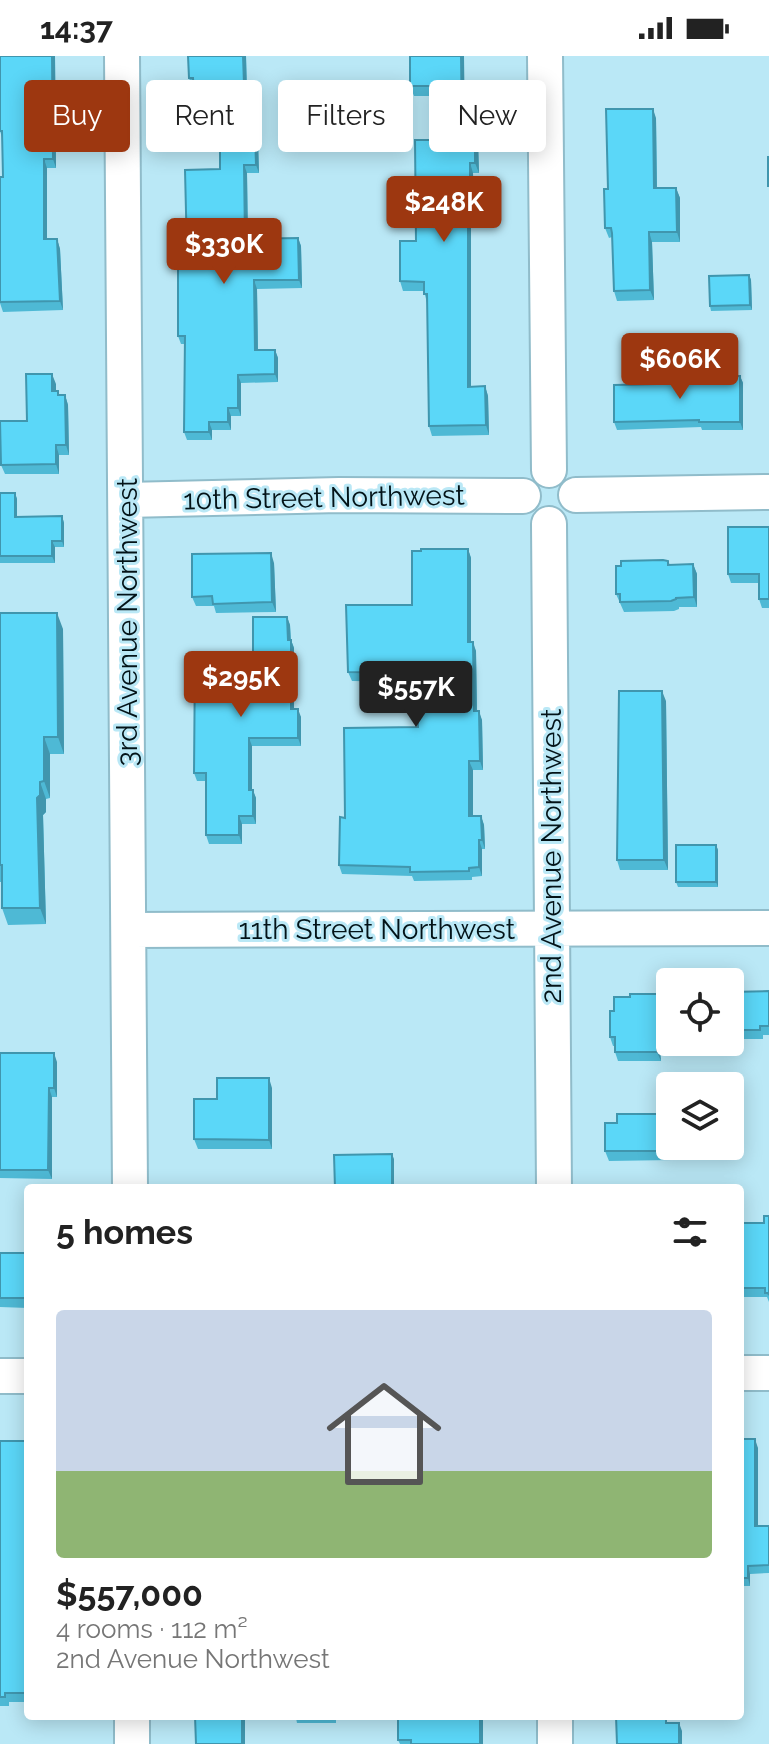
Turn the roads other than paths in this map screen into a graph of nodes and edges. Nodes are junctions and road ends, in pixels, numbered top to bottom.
1 (122, 56) edge
2 (545, 56) edge
3 (549, 470) junction
4 (769, 492) edge
5 (576, 495) junction
6 (523, 496) junction
7 (126, 500) junction
8 (549, 524) junction
9 (769, 928) edge
10 (551, 929) junction
11 (130, 930) junction
12 (130, 1184) edge
13 (554, 1184) edge
14 (744, 1373) edge
15 (769, 1373) edge
16 (0, 1376) edge
17 (24, 1376) edge
18 (132, 1720) edge
19 (555, 1720) edge
20 (132, 1744) edge
21 (555, 1744) edge

1 - 7 street, 3rd Avenue Northwest
2 - 3 street
3 - 5 street
3 - 6 street
4 - 5 street
5 - 8 street
6 - 7 street, 10th Street Northwest
6 - 8 street
7 - 11 street, 3rd Avenue Northwest
8 - 10 street, 2nd Avenue Northwest
9 - 10 street, 11th Street Northwest
10 - 11 street, 11th Street Northwest
10 - 13 street, 2nd Avenue Northwest
11 - 12 street, 3rd Avenue Northwest
14 - 15 street
16 - 17 street
18 - 20 street
19 - 21 street

